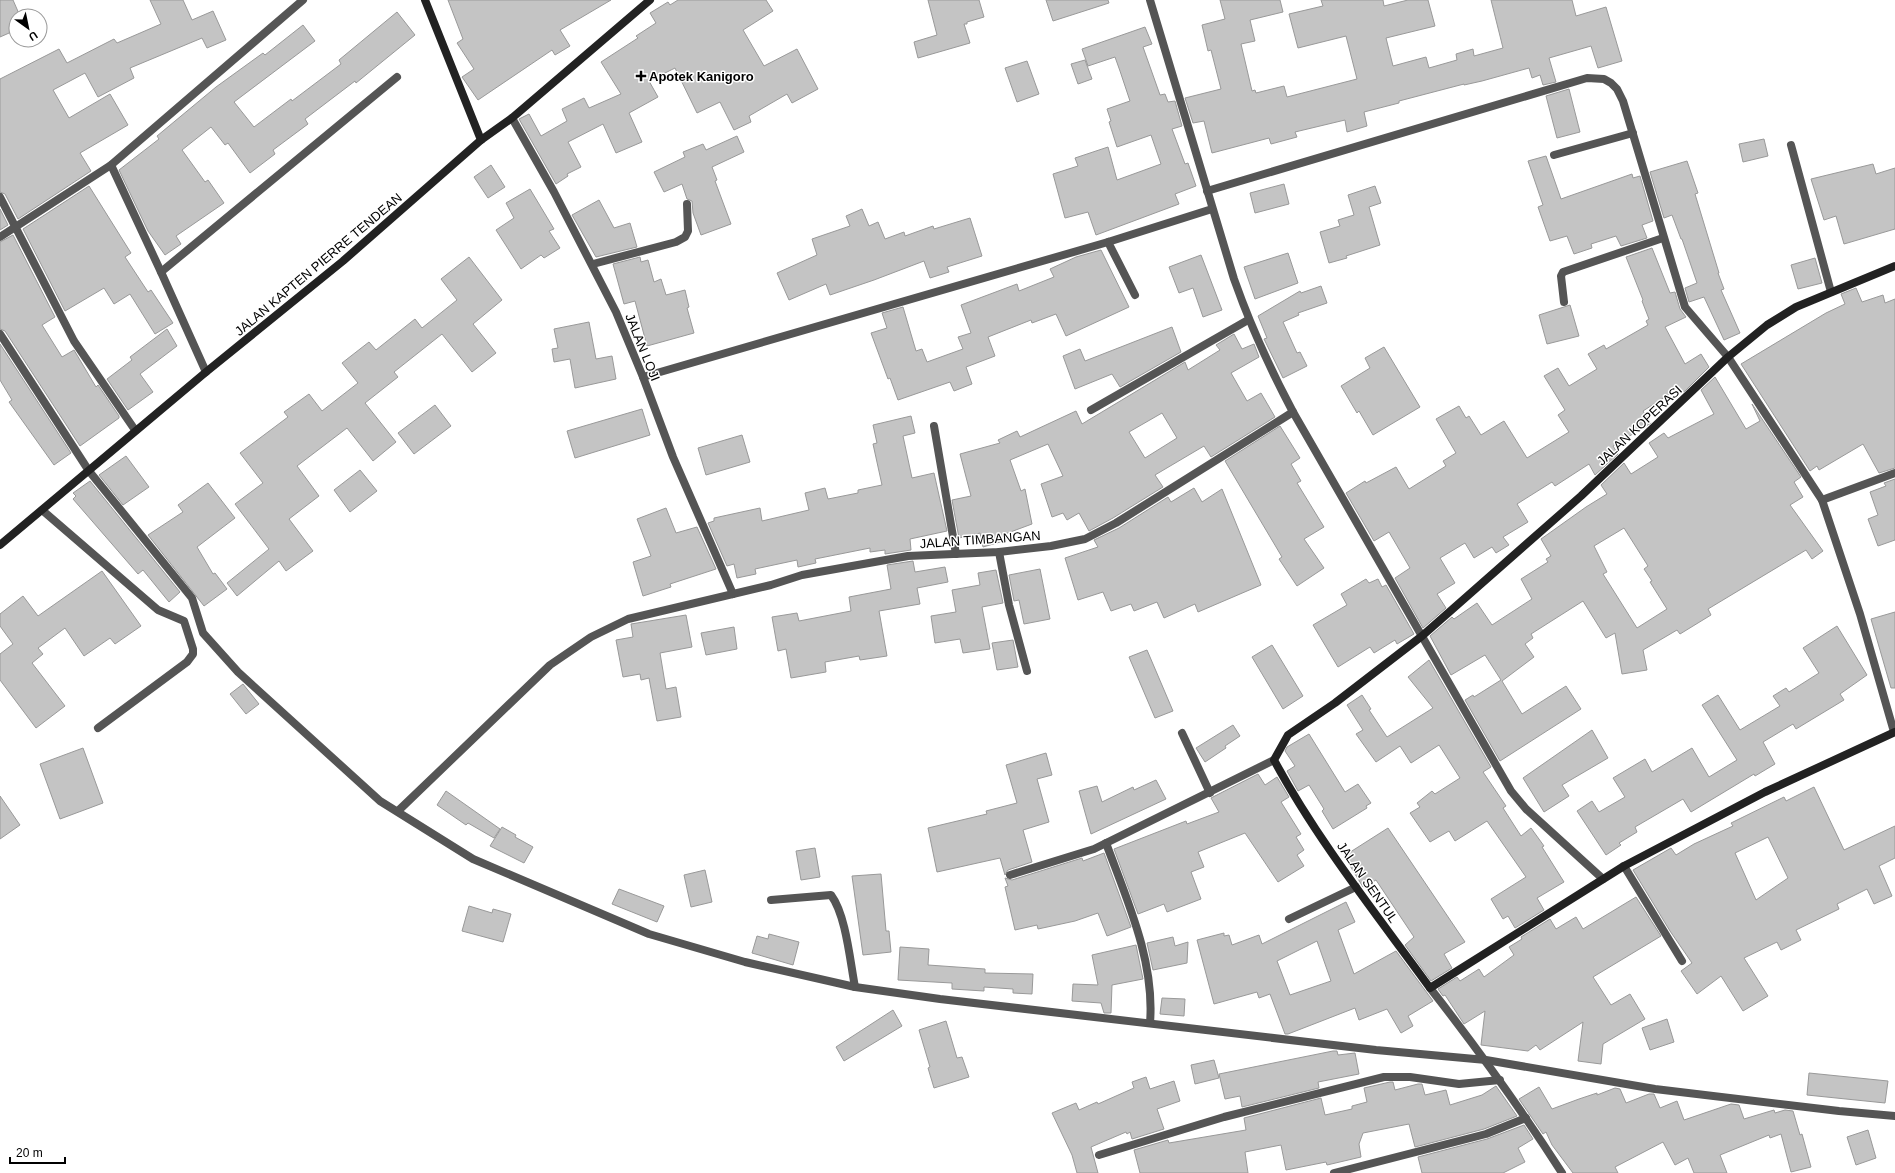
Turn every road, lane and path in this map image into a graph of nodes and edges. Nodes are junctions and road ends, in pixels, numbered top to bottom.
1 (303, 0) edge
2 (425, 0) edge
3 (650, 0) edge
4 (1150, 0) edge
5 (396, 76) dead end
6 (512, 118) junction
7 (1633, 133) junction
8 (481, 140) junction
9 (1791, 145) dead end
10 (1554, 156) dead end
11 (111, 165) junction
12 (1207, 191) junction
13 (0, 197) edge
14 (687, 204) dead end
15 (1212, 209) junction
16 (15, 228) junction
17 (0, 236) edge
18 (1663, 238) junction
19 (1108, 242) junction
20 (593, 264) junction
21 (1895, 266) edge
22 (161, 272) junction
23 (1831, 292) junction
24 (1135, 295) dead end
25 (1564, 302) dead end
26 (1248, 320) junction
27 (0, 334) edge
28 (1728, 357) junction
29 (206, 372) junction
30 (643, 377) junction
31 (1091, 410) dead end
32 (1293, 412) junction
33 (934, 426) dead end
34 (135, 430) junction
35 (89, 471) junction
36 (1895, 473) edge
37 (1822, 500) junction
38 (42, 510) junction
39 (0, 545) edge
40 (998, 552) junction
41 (956, 554) junction
42 (733, 594) junction
43 (184, 621) junction
44 (203, 633) junction
45 (1422, 636) junction
46 (1027, 670) dead end
47 (98, 728) dead end
48 (1894, 732) edge
49 (1182, 733) dead end
50 (1274, 760) junction
51 (1210, 793) junction
52 (398, 811) junction
53 (1106, 843) junction
54 (1624, 866) junction
55 (1010, 875) dead end
56 (1603, 879) junction
57 (1356, 887) junction
58 (771, 900) dead end
59 (1289, 919) dead end
60 (1682, 961) dead end
61 (855, 987) junction
62 (1430, 988) junction
63 (1150, 1023) junction
64 (1486, 1060) junction
65 (1500, 1080) junction
66 (1895, 1116) edge
67 (1526, 1118) junction
68 (1099, 1155) dead end
69 (1334, 1173) edge
70 (1562, 1173) edge

1 - 11 street
2 - 8 street
3 - 6 street, JALAN KAPTEN PIERRE TENDEAN
4 - 12 street
5 - 22 street
6 - 8 street, JALAN KAPTEN PIERRE TENDEAN
6 - 20 street, JALAN LOJI
7 - 10 street
7 - 12 street
7 - 18 street
8 - 29 street, JALAN KAPTEN PIERRE TENDEAN
9 - 23 street
11 - 16 street
11 - 22 street
12 - 15 street
13 - 16 street
14 - 20 street
15 - 19 street
15 - 26 street
16 - 17 street
16 - 34 street
18 - 25 street
18 - 28 street
19 - 24 street
19 - 30 street
20 - 30 street, JALAN LOJI
21 - 23 street, JALAN KOPERASI
22 - 29 street
23 - 28 street, JALAN KOPERASI
26 - 31 street
26 - 32 street
27 - 35 street
28 - 37 street
28 - 45 street, JALAN KOPERASI
29 - 34 street, JALAN KAPTEN PIERRE TENDEAN
30 - 42 street, JALAN LOJI
32 - 40 street, JALAN TIMBANGAN
32 - 45 street
33 - 41 street
34 - 35 street, JALAN KAPTEN PIERRE TENDEAN
35 - 38 street, JALAN KAPTEN PIERRE TENDEAN
35 - 44 street
36 - 37 street
37 - 48 street
38 - 39 street, JALAN KAPTEN PIERRE TENDEAN
38 - 43 street
40 - 41 street, JALAN TIMBANGAN
40 - 46 street
41 - 42 street, JALAN TIMBANGAN
42 - 52 street, JALAN TIMBANGAN
43 - 44 street
43 - 47 street
44 - 52 street
45 - 50 street
45 - 56 street
48 - 54 street
49 - 51 street
50 - 51 street
50 - 57 street, JALAN SENTUL
51 - 53 street
52 - 61 street
53 - 55 street
53 - 63 street
54 - 56 street
54 - 60 street
56 - 62 street
57 - 59 street
57 - 62 street, JALAN SENTUL
58 - 61 street
61 - 63 street
62 - 64 street, JALAN SENTUL
63 - 64 street
64 - 65 street, JALAN SENTUL
64 - 66 street
65 - 67 street, JALAN SENTUL
65 - 68 street
67 - 69 street
67 - 70 street, JALAN SENTUL

